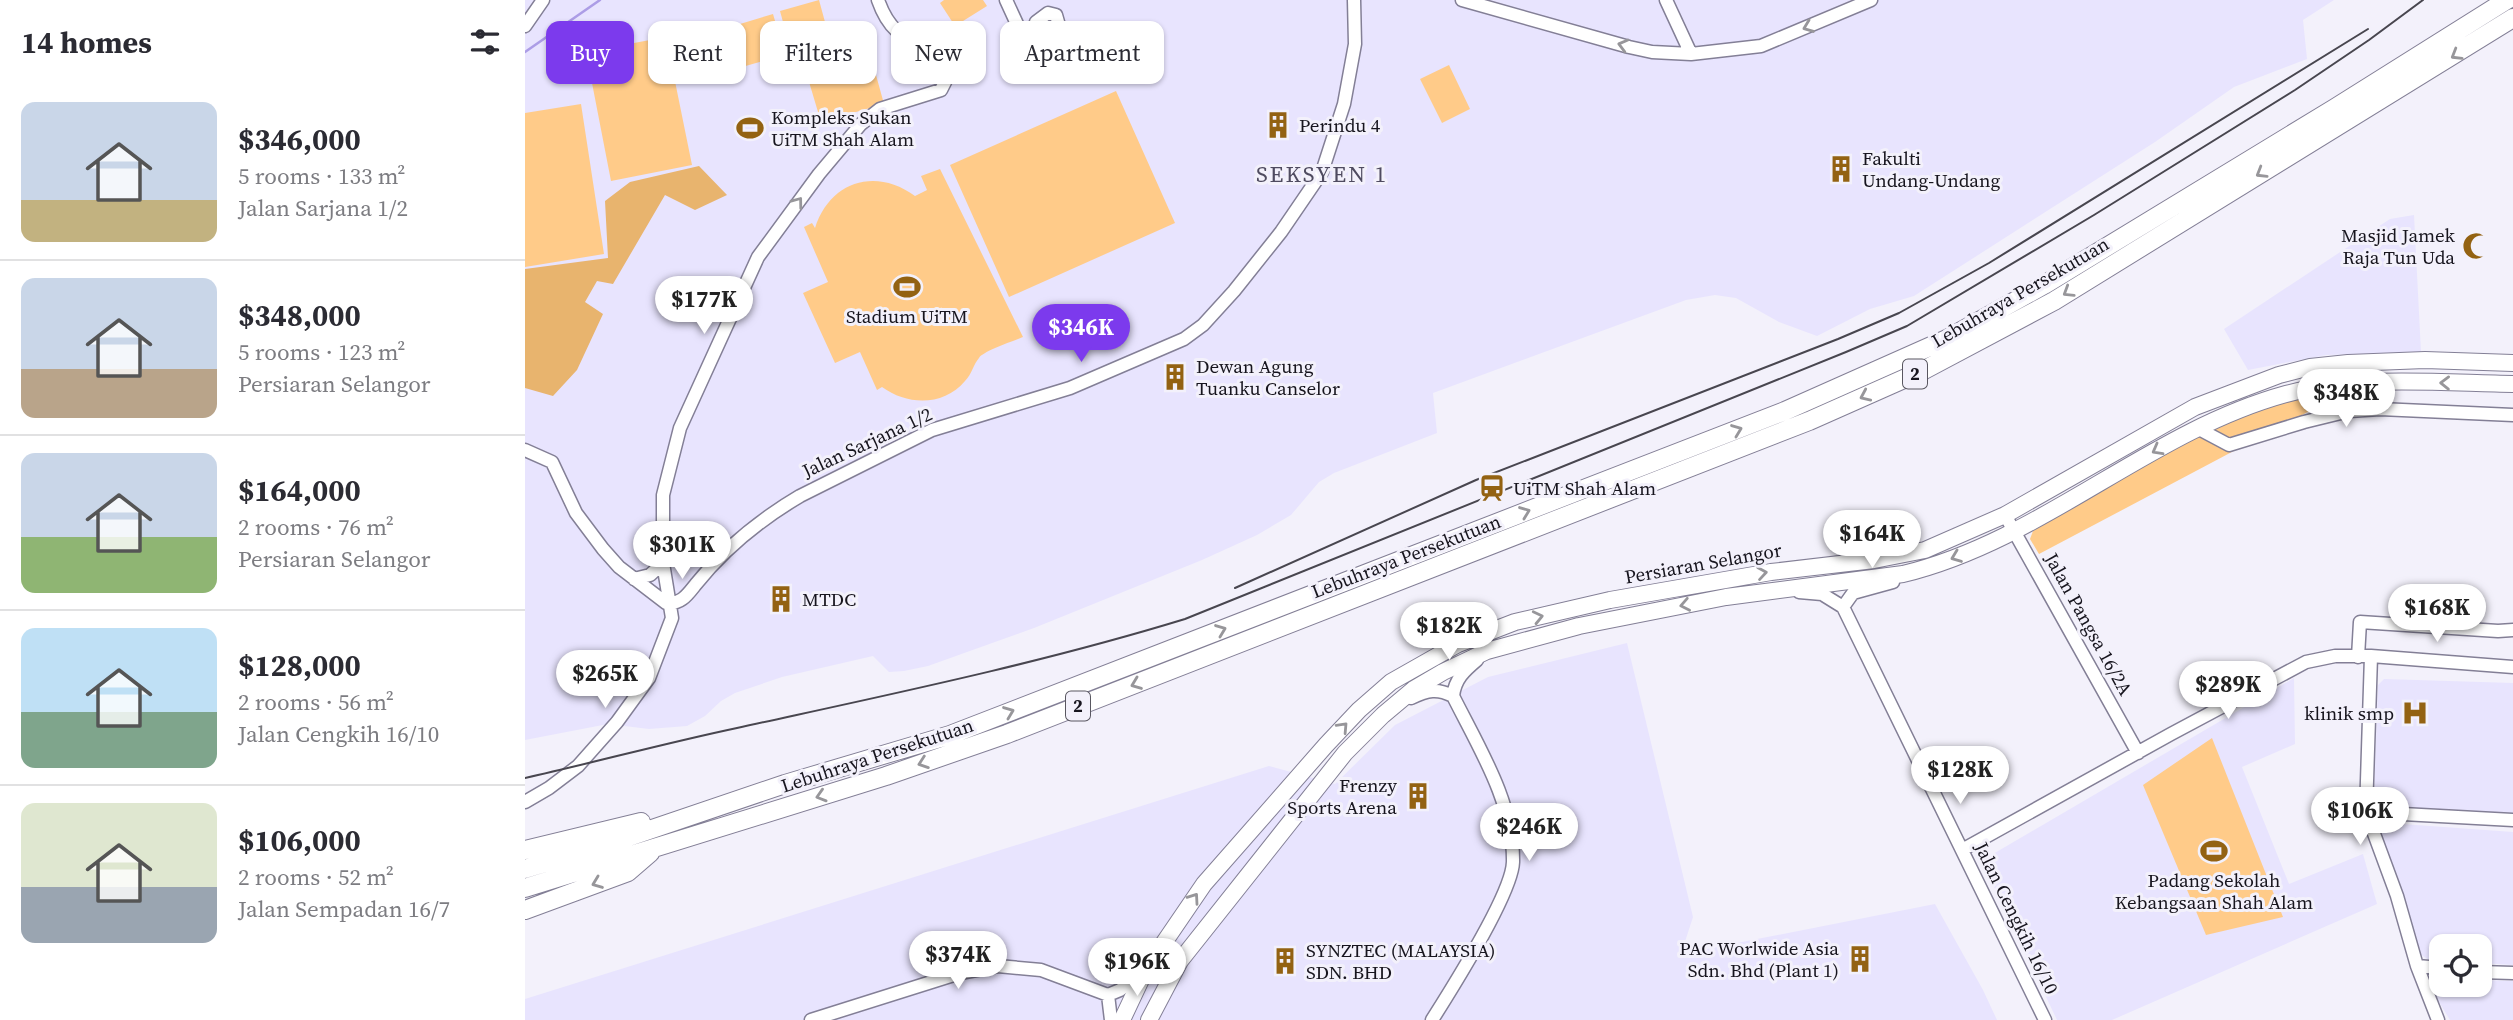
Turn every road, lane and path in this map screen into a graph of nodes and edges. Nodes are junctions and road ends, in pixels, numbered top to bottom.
1 (543, 0) edge
2 (878, 0) edge
3 (1006, 0) edge
4 (1354, 0) edge
5 (1462, 0) edge
6 (1666, 0) edge
7 (1871, 0) edge
8 (2507, 0) edge
9 (2513, 18) edge
10 (1016, 21) edge
11 (525, 26) edge
12 (1691, 54) junction
13 (2513, 363) edge
14 (2513, 384) edge
15 (2513, 415) edge
16 (2197, 428) junction
17 (525, 450) edge
18 (2005, 514) junction
19 (2015, 532) junction
20 (663, 563) junction
21 (1931, 567) junction
22 (633, 579) junction
23 (1765, 592) junction
24 (672, 604) junction
25 (1843, 607) junction
26 (2513, 630) edge
27 (1487, 651) junction
28 (2364, 657) junction
29 (2513, 667) edge
30 (1454, 696) junction
31 (1383, 715) junction
32 (2138, 753) junction
33 (785, 784) junction
34 (525, 802) edge
35 (2366, 812) junction
36 (2513, 820) edge
37 (655, 848) junction
38 (525, 850) edge
39 (1962, 850) junction
40 (525, 869) edge
41 (525, 888) edge
42 (525, 910) edge
43 (2417, 966) junction
44 (2429, 967) edge
45 (1146, 969) junction
46 (2492, 972) edge
47 (2513, 973) edge
48 (1108, 995) junction
49 (811, 1020) edge
50 (1111, 1020) edge
51 (1122, 1020) edge
52 (1149, 1020) edge
53 (1432, 1020) edge
54 (2045, 1020) edge
55 (2438, 1020) edge

1 - 11 street
20 -> 2 street
3 - 10 street
4 - 24 street, Jalan Sarjana 1/2
12 -> 5 street
6 - 12 street
7 -> 12 street
33 -> 8 highway, Lebuhraya Persekutuan / 2
9 -> 37 highway, Lebuhraya Persekutuan / 2
13 - 18 main road, Persiaran Selangor
14 -> 16 main road, Persiaran Selangor
15 - 16 street
16 -> 19 main road, Persiaran Selangor
17 - 22 street
18 - 19 street, Jalan Pangsa 16/2A
45 -> 18 main road, Persiaran Selangor
19 -> 21 main road, Persiaran Selangor
19 - 32 street, Jalan Pangsa 16/2A
20 - 22 street
20 - 24 street
21 - 23 main road, Persiaran Selangor
21 - 25 street
22 - 24 street
23 - 25 street
23 -> 27 main road, Persiaran Selangor
24 - 34 street
25 - 39 street, Jalan Cengkih 16/10
26 - 28 street
27 - 30 street
27 - 31 main road, Persiaran Selangor
28 - 29 street
28 - 32 street
28 - 35 street
30 - 31 street
30 - 53 street
31 - 52 main road, Persiaran Selangor
32 - 39 street
33 - 38 highway
33 - 40 highway, Lebuhraya Persekutuan / 2
35 - 36 street
35 - 43 street
37 - 41 highway, Lebuhraya Persekutuan / 2
37 -> 42 highway
39 - 54 street, Jalan Cengkih 16/10
43 - 44 street
43 - 55 street
45 - 48 street
45 - 51 main road, Persiaran Selangor
46 - 47 street
48 - 49 street
48 - 50 street

